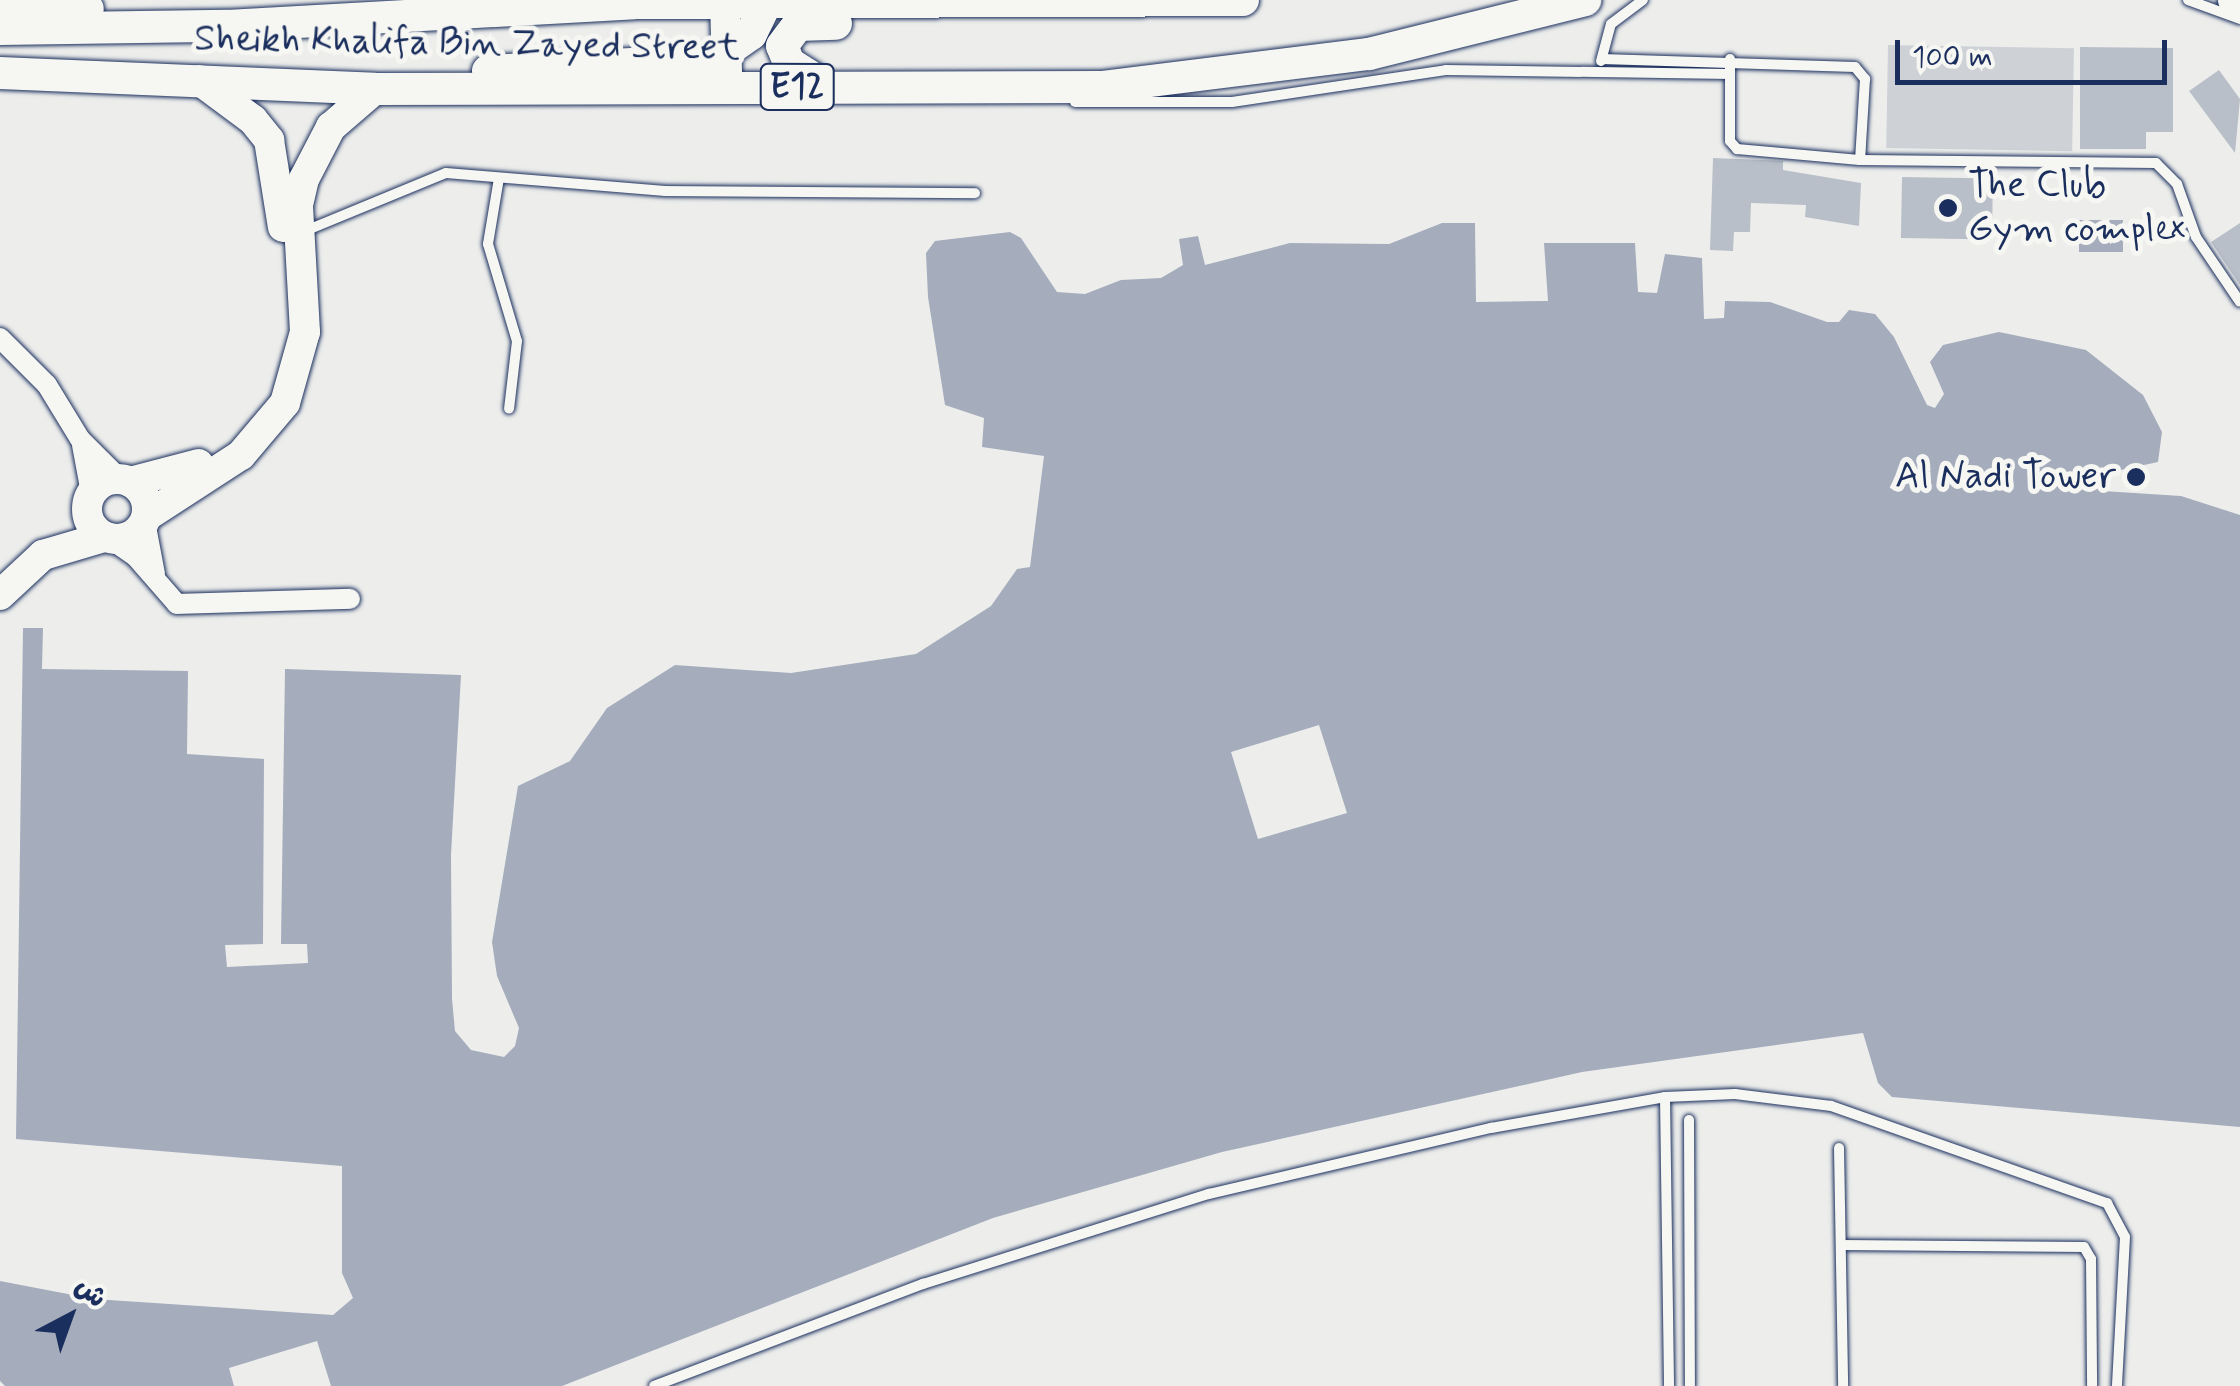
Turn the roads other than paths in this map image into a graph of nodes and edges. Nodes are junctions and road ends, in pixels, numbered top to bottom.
1 (1242, 0) edge
2 (1585, 0) edge
3 (1642, 0) edge
4 (2188, 0) edge
5 (0, 2) edge
6 (637, 2) edge
7 (725, 2) edge
8 (766, 2) edge
9 (914, 2) edge
10 (1067, 2) edge
11 (2240, 19) edge
12 (226, 26) junction
13 (0, 29) edge
14 (1685, 58) junction
15 (1602, 59) junction
16 (1730, 59) junction
17 (727, 71) junction
18 (1600, 72) junction
19 (0, 73) edge
20 (1685, 73) junction
21 (1730, 74) junction
22 (199, 80) junction
23 (1007, 86) junction
24 (826, 87) junction
25 (376, 90) junction
26 (1860, 160) junction
27 (499, 178) junction
28 (976, 194) dead end
29 (299, 232) junction
30 (2240, 302) edge
31 (0, 338) edge
32 (510, 409) dead end
33 (80, 439) junction
34 (125, 480) junction
35 (90, 496) junction
36 (146, 518) junction
37 (107, 538) junction
38 (0, 573) edge
39 (157, 581) junction
40 (0, 595) edge
41 (350, 599) dead end
42 (1666, 1097) junction
43 (1689, 1120) dead end
44 (1839, 1148) dead end
45 (1841, 1245) junction
46 (654, 1386) edge
47 (1669, 1386) edge
48 (1690, 1386) edge
49 (1843, 1386) edge
50 (2092, 1386) edge
51 (2116, 1386) edge

1 - 10 main road, Sheikh Khalifa Bin Zayed Street / E12
2 - 23 main road, Sheikh Khalifa Bin Zayed Street / E12
3 - 15 lane
4 - 11 lane
5 - 12 main road
6 - 7 main road, Sheikh Khalifa Bin Zayed Street / E12
6 - 12 main road, Sheikh Khalifa Bin Zayed Street / E12
7 - 8 main road, Sheikh Khalifa Bin Zayed Street / E12
7 - 17 street
8 - 9 main road, Sheikh Khalifa Bin Zayed Street / E12
8 - 17 main road
9 - 10 main road, Sheikh Khalifa Bin Zayed Street / E12
10 - 24 main road
12 - 13 main road, Sheikh Khalifa Bin Zayed Street / E12
14 - 15 lane
14 - 16 lane
14 - 20 lane
15 - 18 lane
16 - 21 lane
16 - 26 lane
17 - 24 main road, Sheikh Khalifa Bin Zayed Street / E12
17 - 25 main road, Sheikh Khalifa Bin Zayed Street / E12
18 - 20 lane
18 - 23 lane
19 - 22 main road, Sheikh Khalifa Bin Zayed Street / E12
20 - 21 lane
21 - 26 lane
22 - 25 main road, Sheikh Khalifa Bin Zayed Street / E12
22 - 34 street
23 - 24 main road, Sheikh Khalifa Bin Zayed Street / E12
25 - 29 street
26 - 30 lane
27 - 28 lane
27 - 29 lane
27 - 32 lane
29 - 36 street
31 - 33 street
33 - 34 street
33 - 35 street
34 - 35 street
34 - 36 street
35 - 37 street
35 - 38 street
36 - 37 street
36 - 39 street
37 - 39 street
37 - 40 street
39 - 41 street
42 - 46 lane
42 - 47 lane
42 - 51 lane
43 - 48 lane
44 - 45 lane
45 - 49 lane
45 - 50 lane

